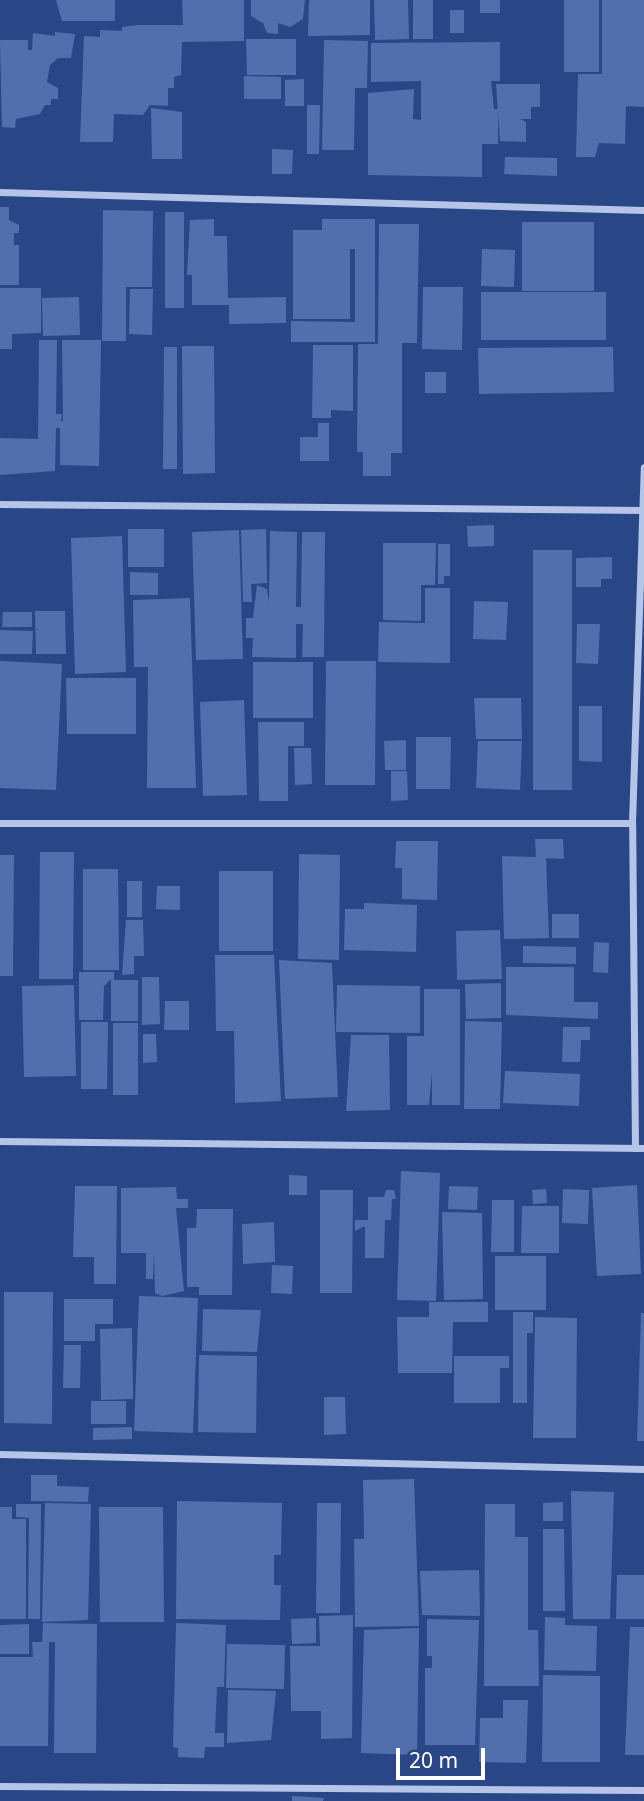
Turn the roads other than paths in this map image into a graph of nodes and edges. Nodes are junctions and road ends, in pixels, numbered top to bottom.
1 (0, 192) edge
2 (644, 210) edge
3 (644, 467) edge
4 (0, 503) edge
5 (643, 510) edge
6 (0, 823) edge
7 (632, 824) junction
8 (0, 1141) edge
9 (635, 1148) junction
10 (644, 1148) edge
11 (0, 1454) edge
12 (644, 1469) edge
13 (0, 1786) edge
14 (644, 1790) edge

1 - 2 street
3 - 5 street
4 - 5 street
5 - 7 street
6 - 7 street
7 - 9 street
8 - 9 street
9 - 10 street
11 - 12 street
13 - 14 street

